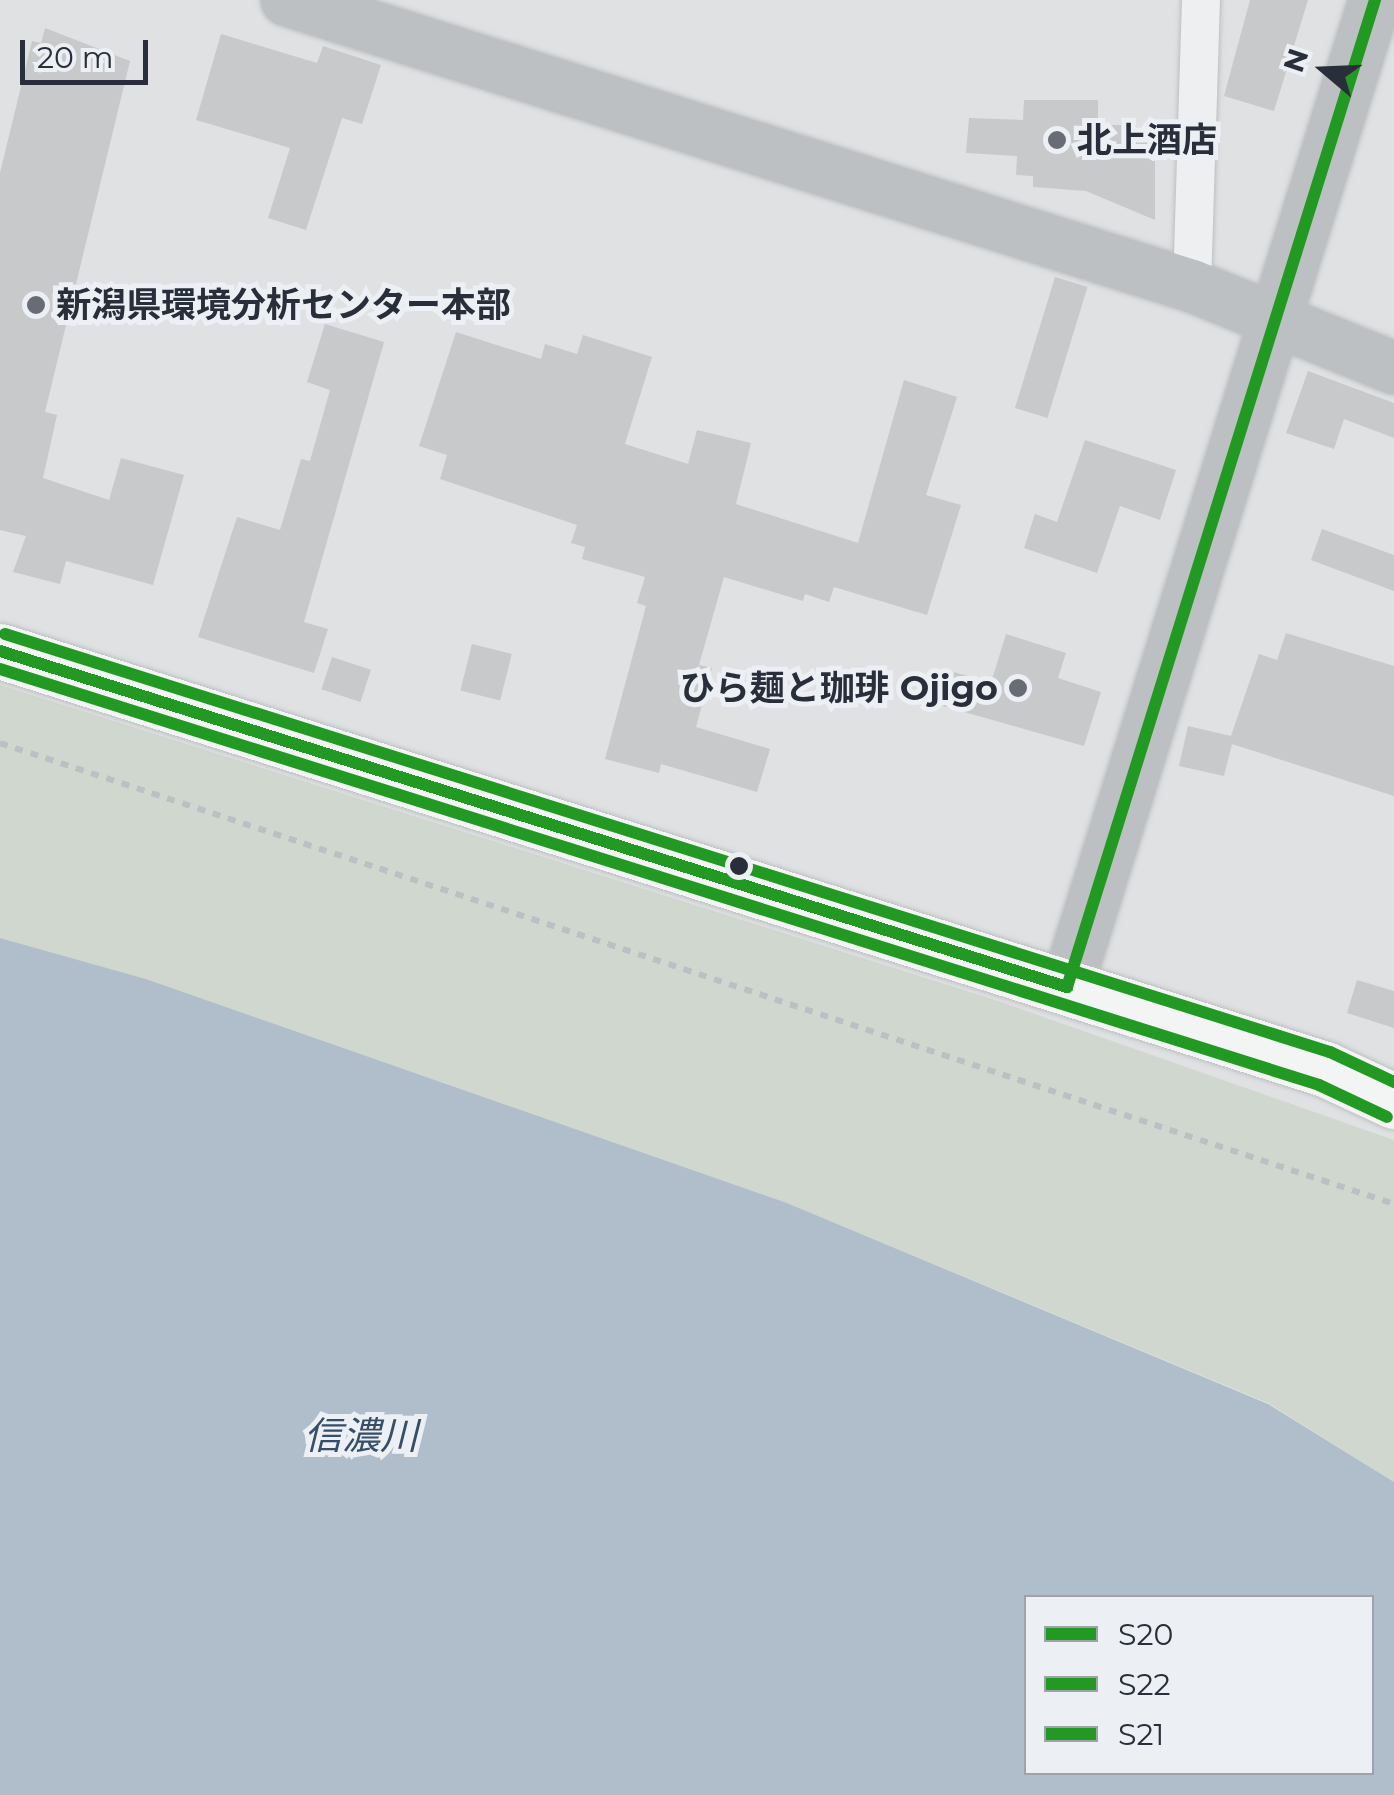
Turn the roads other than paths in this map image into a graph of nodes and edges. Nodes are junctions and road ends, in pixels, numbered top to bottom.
1 (287, 0) edge
2 (1200, 0) edge
3 (1375, 0) edge
4 (1192, 286) junction
5 (1280, 324) junction
6 (1394, 368) edge
7 (0, 651) edge
8 (1067, 986) junction
9 (1394, 1101) edge

1 - 4 street
2 - 4 street
3 - 5 street
4 - 5 street
5 - 6 street
5 - 8 street
7 - 8 main road
8 - 9 main road

